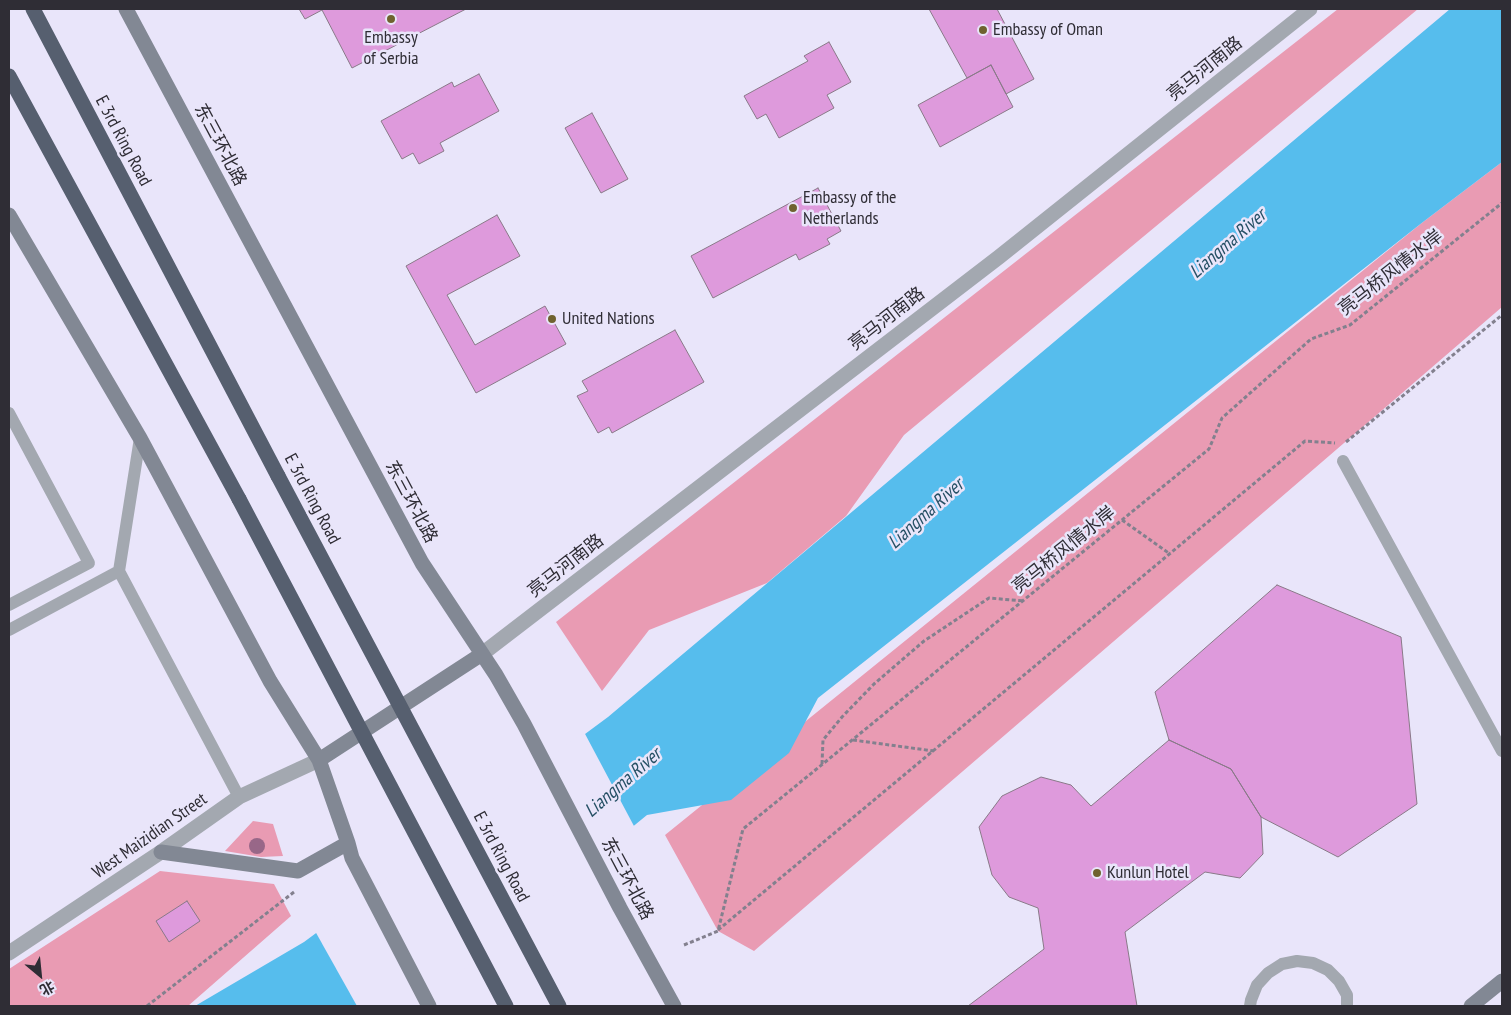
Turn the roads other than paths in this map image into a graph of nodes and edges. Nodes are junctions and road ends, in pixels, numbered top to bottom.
1 (33, 9) edge
2 (126, 9) edge
3 (1310, 9) edge
4 (9, 76) edge
5 (9, 215) edge
6 (9, 413) edge
7 (140, 438) junction
8 (1343, 461) dead end
9 (119, 571) junction
10 (9, 605) edge
11 (9, 630) edge
12 (482, 654) junction
13 (1502, 751) edge
14 (319, 760) junction
15 (239, 797) junction
16 (348, 843) junction
17 (161, 852) junction
18 (9, 953) edge
19 (1502, 981) edge
20 (429, 1006) edge
21 (506, 1006) edge
22 (559, 1006) edge
23 (674, 1006) edge
24 (1250, 1006) edge
25 (1347, 1006) edge
26 (1472, 1006) edge

1 - 22 highway, E 3rd Ring Road, bridge
2 - 12 street, 东三环北路
3 - 12 street, 亮马河南路
4 - 21 highway, bridge
5 - 7 street
6 - 10 lane
7 - 9 lane
7 - 14 street
8 - 13 lane
9 - 11 lane
9 - 15 lane
12 - 14 street
12 - 23 street, 东三环北路
14 - 15 street, West Maizidian Street
14 - 16 street
15 - 17 street, West Maizidian Street
16 - 17 street
16 - 20 street
17 - 18 street, West Maizidian Street
19 - 26 street
24 - 25 lane

